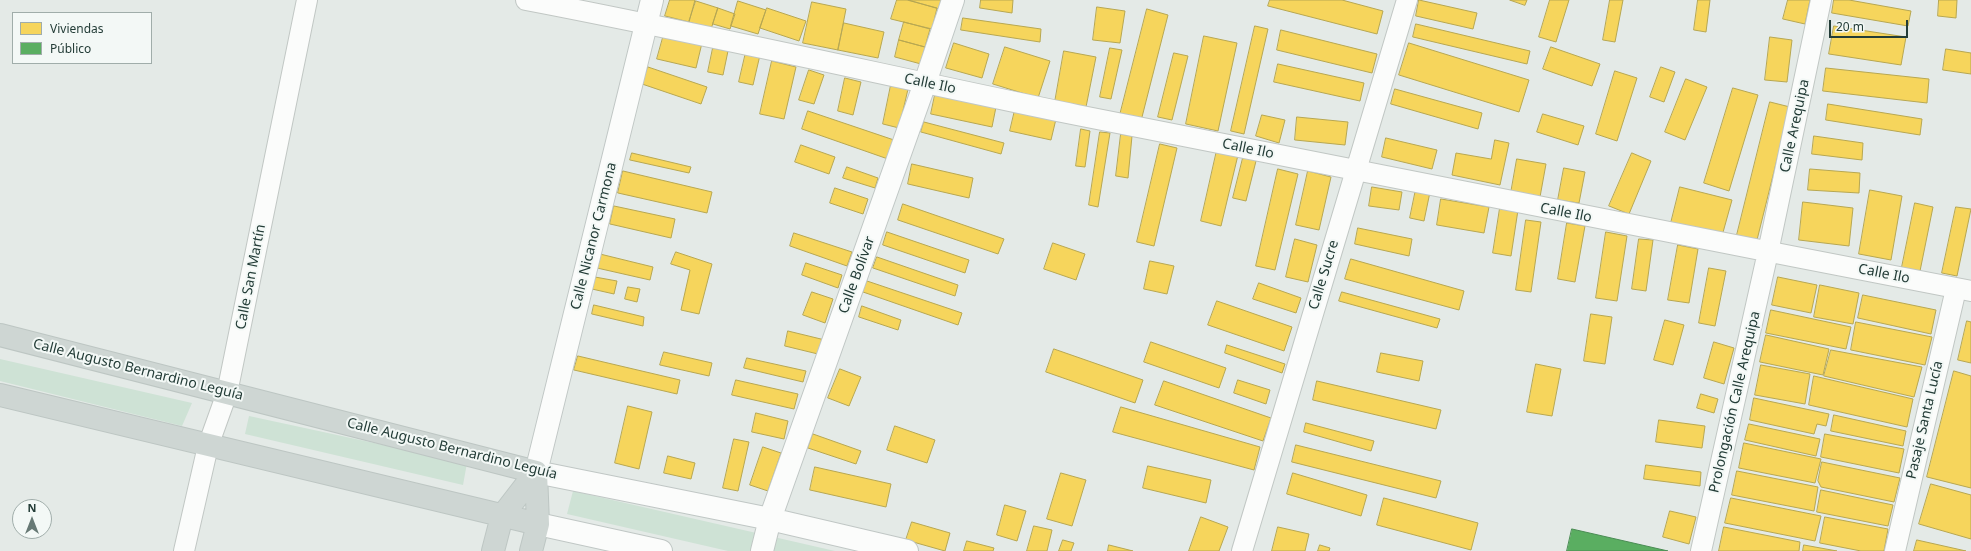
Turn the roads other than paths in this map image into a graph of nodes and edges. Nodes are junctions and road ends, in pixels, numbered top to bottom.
1 (307, 0) edge
2 (526, 0) edge
3 (652, 0) edge
4 (953, 0) edge
5 (1407, 0) edge
6 (1821, 0) edge
7 (646, 23) junction
8 (925, 83) junction
9 (1355, 172) junction
10 (1768, 252) junction
11 (1964, 290) edge
12 (0, 335) edge
13 (227, 393) junction
14 (0, 395) edge
15 (208, 446) junction
16 (536, 472) junction
17 (502, 516) junction
18 (770, 519) junction
19 (538, 524) junction
20 (184, 551) edge
21 (493, 551) edge
22 (530, 551) edge
23 (660, 551) edge
24 (762, 551) edge
25 (907, 551) edge
26 (1242, 551) edge
27 (1701, 551) edge
28 (1895, 551) edge

1 - 13 street, Calle San Martín
2 - 7 street, Calle Ilo
3 - 7 street, Calle Nicanor Carmona
4 - 8 street, Calle Bolívar
5 - 9 street, Calle Sucre
6 - 10 street, Calle Arequipa
7 - 8 street, Calle Ilo
7 - 16 street, Calle Nicanor Carmona
8 - 9 street, Calle Ilo
8 - 18 street, Calle Bolívar
9 - 10 street, Calle Ilo
9 - 26 street, Calle Sucre
10 - 11 street, Calle Ilo
10 - 27 street, Prolongación Calle Arequipa
11 - 28 street, Pasaje Santa Lucía
12 - 13 main road, Calle Augusto Bernardino Leguía
13 - 15 street, Calle San Martín
13 - 16 main road, Calle Augusto Bernardino Leguía
14 - 15 main road
15 - 17 main road
15 - 20 street, Calle San Martín
16 - 17 main road
16 - 18 street, Calle Augusto Bernardino Leguía
16 - 19 main road
17 - 19 main road
17 - 21 main road
18 - 24 street, Calle Bolívar
18 - 25 street, Calle Augusto Bernardino Leguía
19 - 22 main road
19 - 23 street

